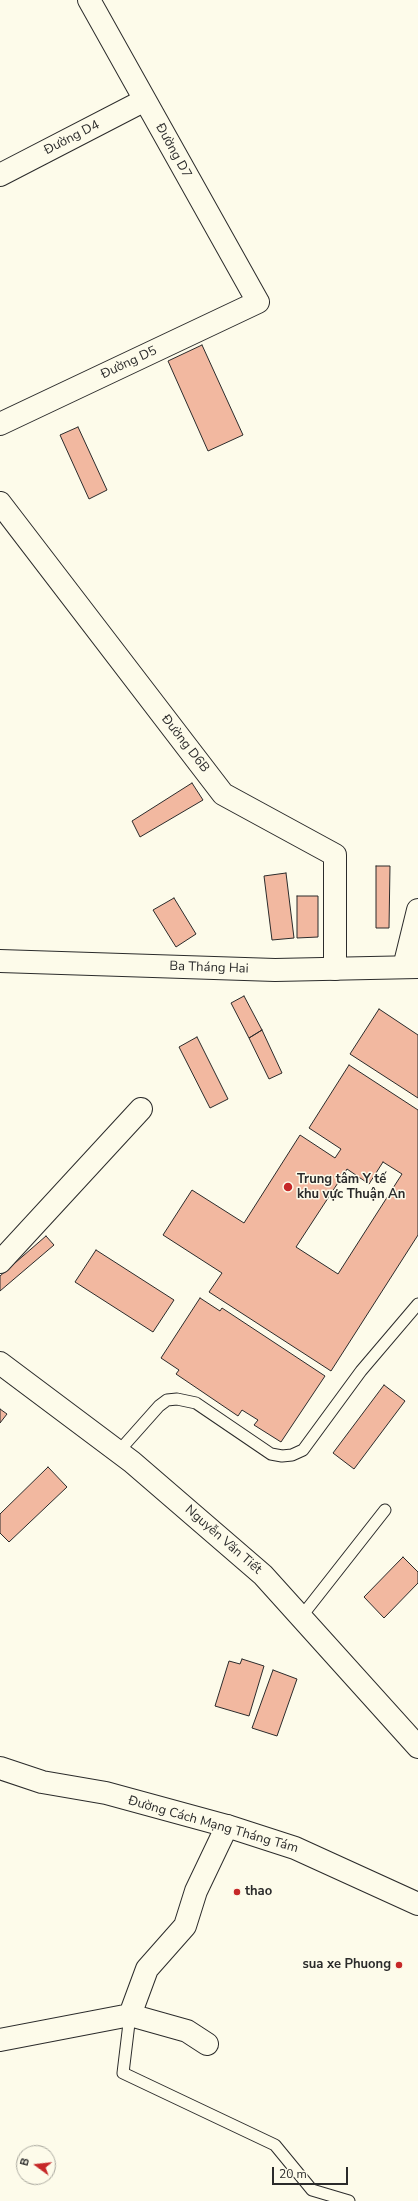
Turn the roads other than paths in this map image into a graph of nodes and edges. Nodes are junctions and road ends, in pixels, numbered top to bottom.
1 (89, 0) edge
2 (145, 100) junction
3 (0, 175) edge
4 (258, 302) joint
5 (0, 424) edge
6 (0, 503) edge
7 (418, 910) edge
8 (0, 961) edge
9 (411, 967) edge
10 (335, 969) junction
11 (141, 1109) dead end
12 (0, 1262) edge
13 (418, 1304) edge
14 (0, 1363) edge
15 (119, 1451) junction
16 (385, 1510) dead end
17 (301, 1617) junction
18 (418, 1747) edge
19 (0, 1768) edge
20 (227, 1826) junction
21 (418, 1904) edge
22 (130, 2015) junction
23 (0, 2040) edge
24 (207, 2044) dead end
25 (349, 2201) edge

1 - 2 street, Đường D7
2 - 3 street, Đường D4
2 - 4 street, Đường D7
4 - 5 street, Đường D5
6 - 10 street, Đường D6B
7 - 9 street
8 - 10 street, Ba Tháng Hai
9 - 10 street, Ba Tháng Hai
11 - 12 street
13 - 15 lane
14 - 15 street, Nguyễn Văn Tiết
15 - 17 street, Nguyễn Văn Tiết
16 - 17 lane
17 - 18 street, Nguyễn Văn Tiết
19 - 20 street, Đường Cách Mạng Tháng Tám
20 - 21 street, Đường Cách Mạng Tháng Tám
20 - 22 street
22 - 23 street
22 - 24 street
22 - 25 lane

